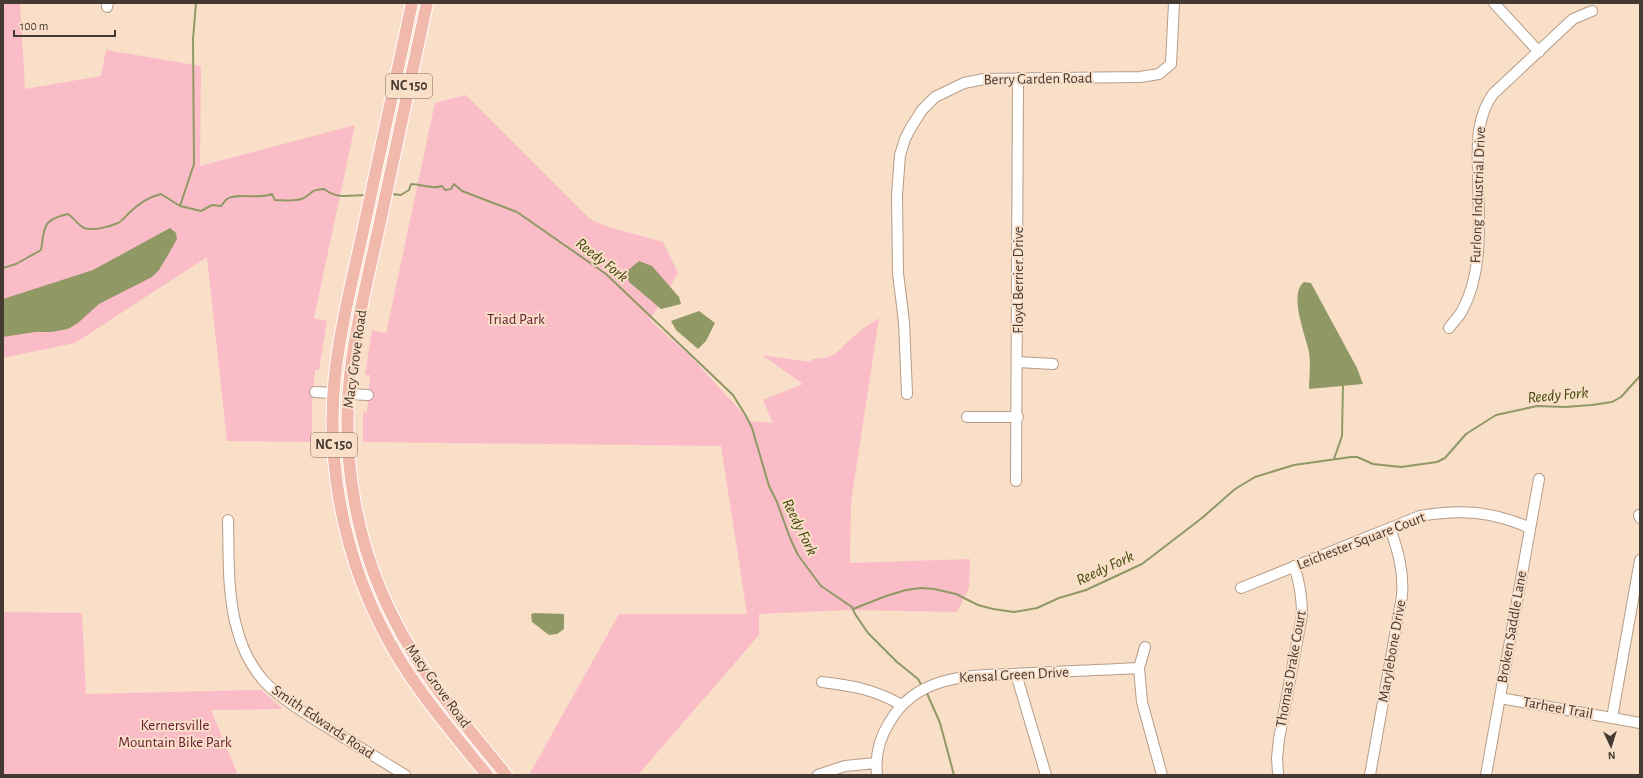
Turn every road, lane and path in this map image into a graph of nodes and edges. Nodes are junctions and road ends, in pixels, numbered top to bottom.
1 (412, 3) edge
2 (427, 3) edge
3 (1174, 3) edge
4 (1494, 3) edge
5 (1592, 10) dead end
6 (1539, 52) junction
7 (1018, 78) junction
8 (354, 272) junction
9 (1449, 328) dead end
10 (1018, 362) junction
11 (1053, 364) dead end
12 (315, 392) dead end
13 (334, 393) junction
14 (349, 394) junction
15 (907, 394) dead end
16 (368, 395) dead end
17 (966, 417) dead end
18 (1018, 417) junction
19 (1539, 478) dead end
20 (1016, 481) dead end
21 (354, 495) junction
22 (228, 520) dead end
23 (1390, 528) junction
24 (1530, 528) junction
25 (1640, 560) edge
26 (1294, 566) junction
27 (1241, 588) dead end
28 (1629, 622) junction
29 (1640, 622) edge
30 (1145, 647) dead end
31 (1138, 668) junction
32 (1016, 674) junction
33 (822, 682) dead end
34 (1500, 698) junction
35 (429, 703) junction
36 (902, 705) junction
37 (1612, 718) junction
38 (1640, 723) edge
39 (876, 763) junction
40 (1278, 773) dead end
41 (484, 774) edge
42 (405, 775) edge
43 (497, 775) edge
44 (506, 775) edge
45 (818, 775) edge
46 (877, 775) edge
47 (1046, 775) edge
48 (1162, 775) edge
49 (1370, 775) edge
50 (1486, 775) edge

1 - 8 main road, Macy Grove Road / NC 150
2 - 14 main road, Macy Grove Road / NC 150
3 - 7 street, Berry Garden Road
4 - 6 street
5 - 6 street, Furlong Industrial Drive
6 - 9 street, Furlong Industrial Drive
7 - 10 street, Floyd Berrier Drive
7 - 15 street, Berry Garden Road
8 - 13 main road, Macy Grove Road / NC 150
8 - 14 main road
10 - 11 street
10 - 18 street, Floyd Berrier Drive
12 - 13 street
13 - 21 main road
13 - 35 main road, Macy Grove Road / NC 150
14 - 16 street
14 - 21 main road, Macy Grove Road / NC 150
17 - 18 street
18 - 20 street, Floyd Berrier Drive
19 - 24 street, Broken Saddle Lane
21 - 44 main road, Macy Grove Road / NC 150
22 - 42 street, Smith Edwards Road
23 - 24 street, Leichester Square Court
23 - 26 street, Leichester Square Court
23 - 49 street, Marylebone Drive
24 - 34 street, Broken Saddle Lane
25 - 28 street
26 - 27 street, Leichester Square Court
26 - 40 street, Thomas Drake Court
28 - 29 street
28 - 37 street
30 - 31 street
31 - 32 street, Kensal Green Drive
31 - 48 street
32 - 36 street, Kensal Green Drive
32 - 47 street
33 - 36 street
34 - 37 street, Tarheel Trail
34 - 50 street, Broken Saddle Lane
35 - 41 main road, Macy Grove Road / NC 150
35 - 43 main road
36 - 39 street, Kensal Green Drive
37 - 38 street, Tarheel Trail
39 - 45 street
39 - 46 street, Kensal Green Drive

